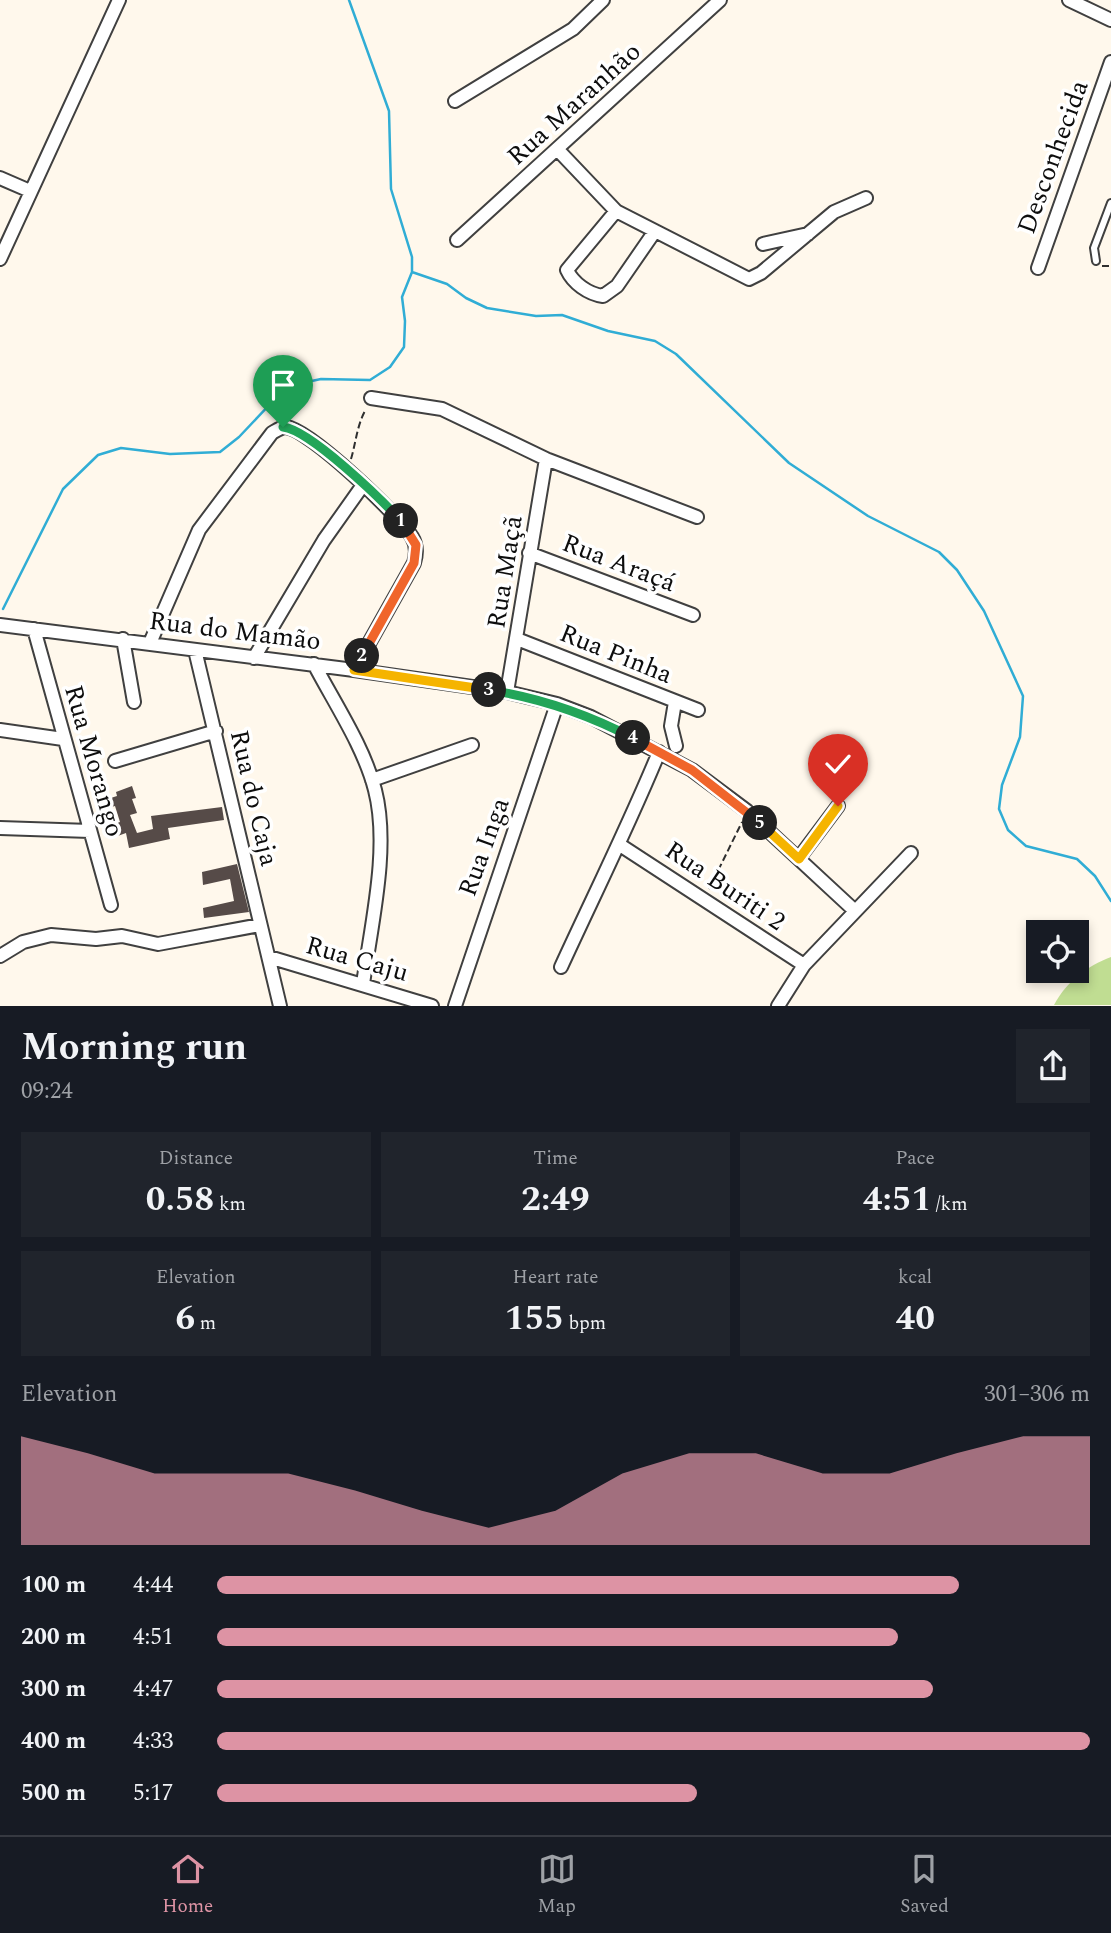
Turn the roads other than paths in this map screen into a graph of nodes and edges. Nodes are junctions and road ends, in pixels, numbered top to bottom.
1 (119, 0) edge
2 (603, 0) edge
3 (720, 0) edge
4 (1069, 0) edge
5 (1111, 20) edge
6 (1111, 62) edge
7 (455, 100) dead end
8 (558, 150) junction
9 (0, 178) edge
10 (30, 191) junction
11 (866, 198) dead end
12 (1111, 202) edge
13 (616, 211) junction
14 (655, 231) junction
15 (809, 233) junction
16 (457, 240) dead end
17 (763, 244) dead end
18 (0, 259) edge
19 (1096, 261) dead end
20 (1038, 268) dead end
21 (371, 398) road end
22 (546, 458) junction
23 (363, 485) junction
24 (697, 517) dead end
25 (529, 553) junction
26 (693, 615) dead end
27 (0, 625) edge
28 (34, 629) junction
29 (123, 639) junction
30 (517, 639) junction
31 (150, 643) junction
32 (195, 650) junction
33 (254, 658) junction
34 (314, 664) junction
35 (354, 670) junction
36 (507, 692) junction
37 (134, 702) dead end
38 (675, 702) junction
39 (557, 704) junction
40 (698, 710) dead end
41 (0, 730) edge
42 (216, 731) junction
43 (63, 739) junction
44 (472, 745) dead end
45 (676, 746) dead end
46 (659, 752) junction
47 (115, 761) dead end
48 (372, 780) junction
49 (838, 806) dead end
50 (0, 828) edge
51 (90, 831) junction
52 (620, 845) junction
53 (911, 853) dead end
54 (799, 859) junction
55 (111, 905) dead end
56 (855, 911) junction
57 (260, 925) junction
58 (0, 956) edge
59 (269, 957) junction
60 (804, 965) junction
61 (561, 967) dead end
62 (363, 984) junction
63 (280, 1006) edge
64 (432, 1006) edge
65 (455, 1006) edge
66 (778, 1006) edge

1 - 10 street
2 - 7 street
3 - 8 street, Rua Maranhão
4 - 5 street
6 - 20 street, Desconhecida
8 - 13 street
8 - 16 street, Rua Maranhão
9 - 10 street
10 - 18 street
11 - 15 street
12 - 19 lane
13 - 14 street
13 - 14 street
14 - 15 street
15 - 17 street
21 - 22 street
22 - 24 street
22 - 25 street, Rua Maçã
23 - 31 street
23 - 33 street
23 - 35 street
25 - 26 street, Rua Araçá
25 - 30 street, Rua Maçã
27 - 28 street, Rua do Mamão
28 - 29 street, Rua do Mamão
28 - 43 street, Rua Morango
29 - 31 street, Rua do Mamão
29 - 37 street
30 - 36 street, Rua Maçã
30 - 38 street, Rua Pinha
31 - 32 street, Rua do Mamão
32 - 33 street, Rua do Mamão
32 - 42 street, Rua do Caja
33 - 34 street, Rua do Mamão
34 - 35 street, Rua do Mamão
34 - 48 street
35 - 36 street, Rua do Mamão
36 - 39 street, Rua do Mamão
38 - 40 street, Rua Pinha
38 - 45 street
39 - 46 street, Rua do Mamão
39 - 65 street, Rua Inga
41 - 43 street
42 - 47 street
42 - 57 street, Rua do Caja
43 - 51 street, Rua Morango
44 - 48 street
46 - 52 street
46 - 54 street, Rua do Mamão
48 - 62 street
49 - 54 street
50 - 51 street
51 - 55 street, Rua Morango
52 - 60 street, Rua Buriti 2
52 - 61 street
53 - 56 street
54 - 56 street, Rua do Mamão
56 - 60 street
57 - 58 street
57 - 59 street, Rua do Caja
59 - 62 street, Rua Caju
59 - 63 street, Rua do Caja
60 - 66 street
62 - 64 street, Rua Caju

